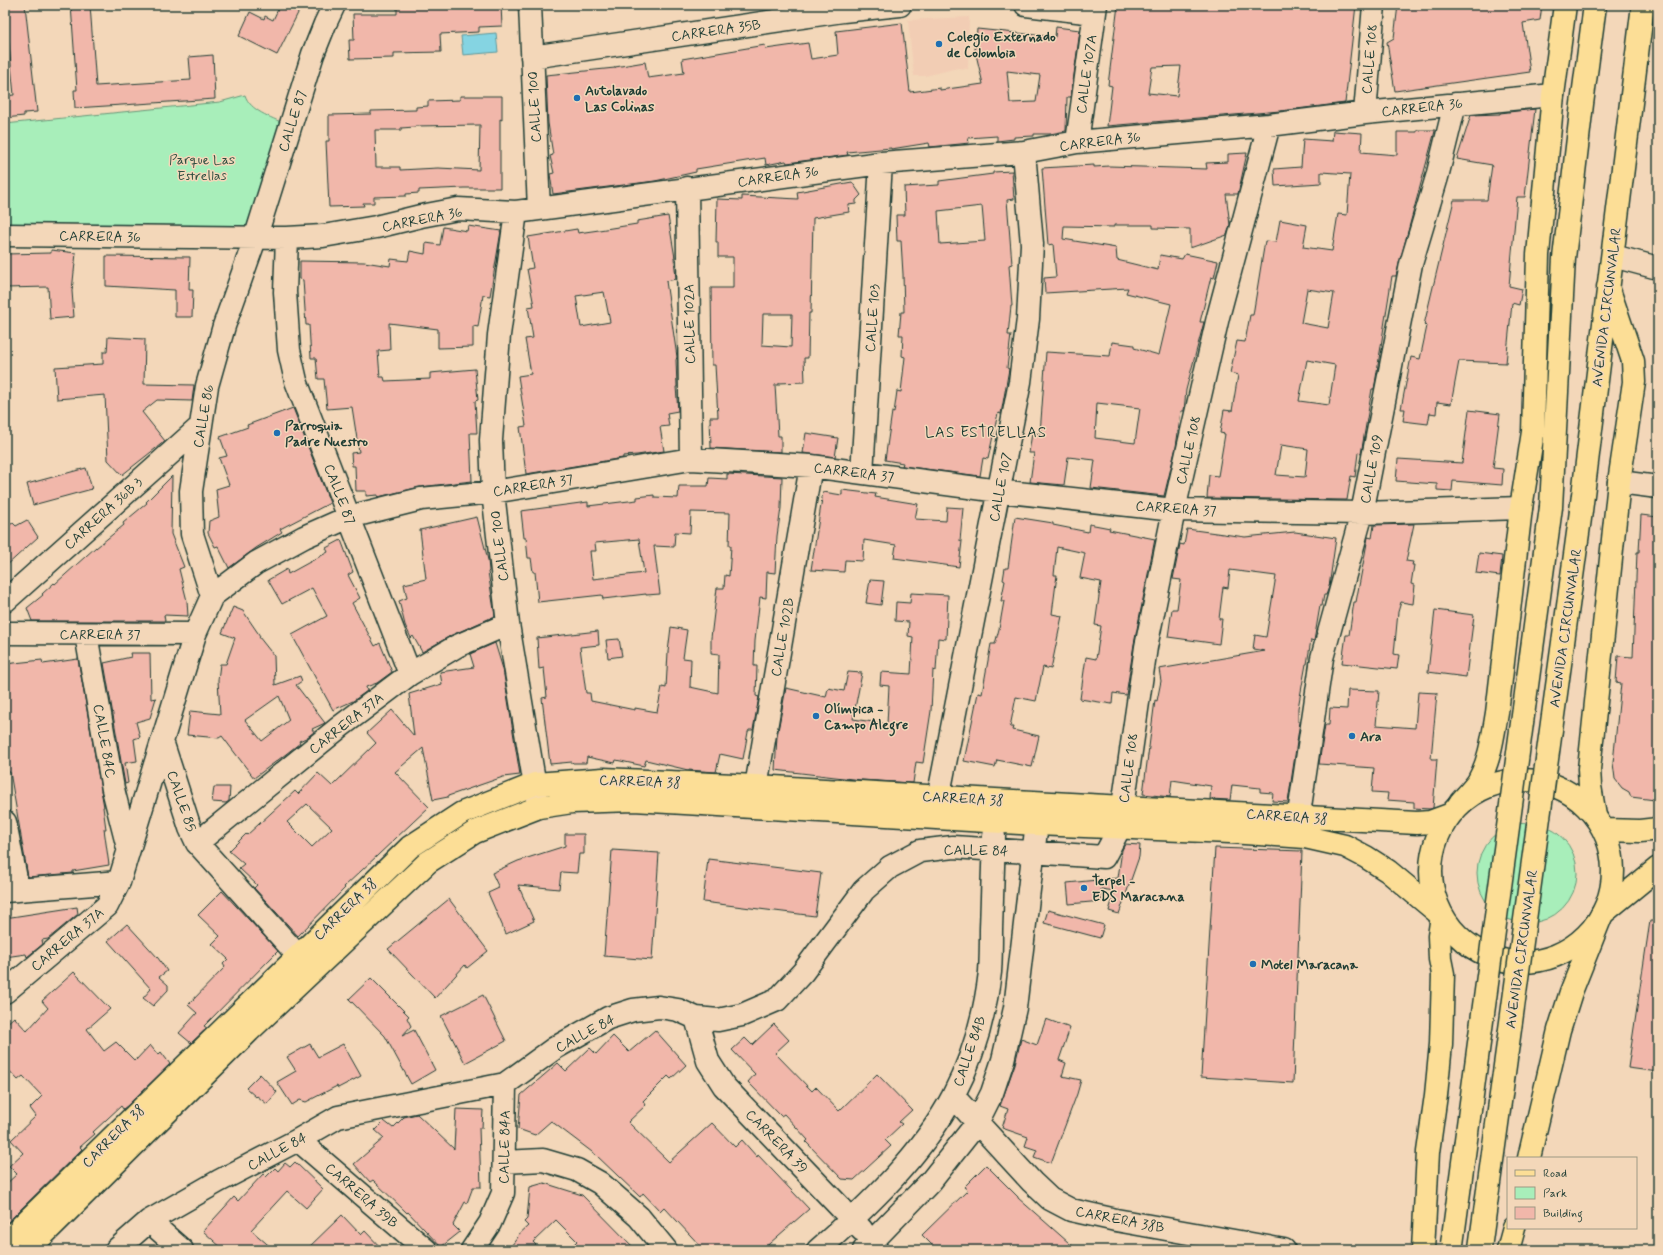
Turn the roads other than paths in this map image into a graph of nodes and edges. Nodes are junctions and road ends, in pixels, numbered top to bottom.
1 (334, 5) edge
2 (530, 5) edge
3 (900, 5) edge
4 (1026, 5) edge
5 (1374, 5) edge
6 (1565, 5) edge
7 (1595, 5) edge
8 (1643, 5) edge
9 (1095, 9) edge
10 (532, 57) junction
11 (1553, 95) junction
12 (1455, 104) junction
13 (1364, 113) junction
14 (1269, 125) junction
15 (1077, 142) junction
16 (1024, 152) junction
17 (881, 162) junction
18 (687, 188) junction
19 (539, 209) junction
20 (516, 212) junction
21 (5, 234) edge
22 (287, 238) junction
23 (254, 239) junction
24 (1613, 256) junction
25 (1658, 268) edge
26 (1608, 287) junction
27 (1558, 374) junction
28 (200, 426) junction
29 (1533, 432) junction
30 (691, 459) junction
31 (811, 466) junction
32 (862, 473) junction
33 (1620, 482) junction
34 (1658, 487) edge
35 (999, 490) junction
36 (493, 492) junction
37 (1521, 508) junction
38 (1174, 510) junction
39 (1362, 513) junction
40 (349, 517) junction
41 (212, 596) junction
42 (5, 601) edge
43 (508, 624) junction
44 (5, 633) edge
45 (86, 634) junction
46 (195, 634) junction
47 (410, 674) junction
48 (162, 741) junction
49 (535, 784) junction
50 (756, 786) junction
51 (1039, 802) junction
52 (539, 807) junction
53 (753, 807) junction
54 (937, 807) junction
55 (1454, 809) junction
56 (994, 811) junction
57 (1121, 817) junction
58 (5, 822) edge
59 (1600, 823) junction
60 (1036, 824) junction
61 (1297, 826) junction
62 (1658, 829) edge
63 (197, 843) junction
64 (128, 848) junction
65 (993, 850) junction
66 (1033, 852) junction
67 (1658, 868) edge
68 (119, 882) junction
69 (11, 890) edge
70 (1602, 914) junction
71 (1442, 916) junction
72 (304, 963) junction
73 (5, 992) edge
74 (696, 1018) junction
75 (504, 1084) junction
76 (953, 1096) junction
77 (977, 1122) junction
78 (298, 1140) junction
79 (1529, 1157) edge
80 (504, 1162) junction
81 (852, 1220) junction
82 (149, 1221) junction
83 (1514, 1229) edge
84 (5, 1242) edge
85 (873, 1247) edge
86 (1451, 1247) edge
87 (1480, 1249) edge
88 (28, 1250) edge
89 (116, 1250) edge
90 (182, 1250) edge
91 (426, 1250) edge
92 (472, 1250) edge
93 (666, 1250) edge
94 (818, 1250) edge
95 (1284, 1250) edge
96 (1423, 1250) edge
97 (1508, 1250) edge

1 - 23 street, CALLE 87
2 - 10 street, CALLE 100
3 - 10 street, CARRERA 35B
4 - 9 street
5 - 13 street, CALLE 108
6 - 11 main road
7 - 27 main road, AVENIDA CIRCUNVALAR
8 - 24 main road, AVENIDA CIRCUNVALAR
9 - 15 street, CALLE 107A
10 - 19 street, CALLE 100
11 - 12 street, CARRERA 36
11 - 29 main road
12 - 13 street, CARRERA 36
12 - 39 street, CALLE 109
13 - 14 street, CARRERA 36
14 - 15 street, CARRERA 36
14 - 38 street, CALLE 108
15 - 16 street, CARRERA 36
16 - 17 street, CARRERA 36
16 - 35 street, CALLE 107
17 - 18 street, CARRERA 36
17 - 32 street, CALLE 103
18 - 19 street, CARRERA 36
18 - 30 street, CALLE 102A
19 - 20 street, CARRERA 36
20 - 22 street, CARRERA 36
20 - 36 street, CALLE 100
21 - 23 street, CARRERA 36
22 - 23 street, CARRERA 36
22 - 40 street, CALLE 87
23 - 28 street, CALLE 86
24 - 25 street
24 - 26 main road, AVENIDA CIRCUNVALAR
26 - 33 main road
26 - 87 main road, AVENIDA CIRCUNVALAR, bridge
27 - 29 main road
27 - 86 main road, AVENIDA CIRCUNVALAR, bridge
28 - 41 street, CALLE 86
28 - 42 street, CARRERA 36B 3
29 - 37 main road
30 - 31 street, CARRERA 37
30 - 36 street, CARRERA 37
31 - 32 street, CARRERA 37
31 - 50 street, CALLE 102B
32 - 35 street, CARRERA 37
33 - 34 street
33 - 59 main road
35 - 38 street, CARRERA 37
35 - 54 street, CALLE 107
36 - 40 street, CARRERA 37
36 - 43 street, CALLE 100
37 - 39 street, CARRERA 37
37 - 55 main road
38 - 39 street, CARRERA 37
38 - 57 street, CALLE 108
39 - 61 street, CALLE 109
40 - 41 street, CARRERA 37
40 - 47 street, CALLE 87
41 - 46 street
43 - 47 street, CARRERA 37A
43 - 49 street, CALLE 100
44 - 45 street, CARRERA 37
45 - 46 street, CARRERA 37
45 - 64 street, CALLE 84C
46 - 48 street
47 - 63 street, CARRERA 37A
48 - 63 street, CALLE 85
48 - 64 street, CARRERA 37A
49 - 50 main road, CARRERA 38
49 - 52 street, CALLE 100
49 - 72 main road, CARRERA 38
50 - 53 street, CALLE 102B
50 - 54 main road, CARRERA 38
51 - 56 main road, CARRERA 38
51 - 57 main road, CARRERA 38
51 - 60 street
52 - 53 main road, CARRERA 38
52 - 72 main road, CARRERA 38
53 - 54 main road, CARRERA 38
54 - 56 main road, CARRERA 38
55 - 59 main road
55 - 61 main road, CARRERA 38
55 - 71 main road
56 - 60 main road, CARRERA 38
56 - 65 street, CALLE 84B
57 - 60 main road, CARRERA 38
57 - 61 main road, CARRERA 38
57 - 66 street, CALLE 84
58 - 69 street
59 - 62 main road
59 - 70 main road
60 - 66 street
61 - 71 main road, CARRERA 38
63 - 72 street, CALLE 85
64 - 68 street, CARRERA 37A
65 - 66 street, CALLE 84
65 - 74 street, CALLE 84
65 - 76 street, CALLE 84B
66 - 77 street
67 - 70 main road
68 - 69 street
68 - 73 street, CARRERA 37A
70 - 71 main road
70 - 79 main road
71 - 96 main road
72 - 84 main road, CARRERA 38
72 - 88 main road, CARRERA 38
74 - 75 street, CALLE 84
74 - 81 street, CARRERA 39
75 - 78 street, CALLE 84
75 - 80 street, CALLE 84A
76 - 77 street, CARRERA 38B
76 - 81 street, CALLE 84B
77 - 85 street
77 - 95 street, CARRERA 38B
78 - 82 street, CALLE 84
78 - 91 street, CARRERA 39B
80 - 92 street, CALLE 84A
80 - 93 street
81 - 85 street, CARRERA 39
81 - 94 street, CALLE 84B
82 - 89 street, CALLE 84
82 - 90 street
83 - 97 main road

